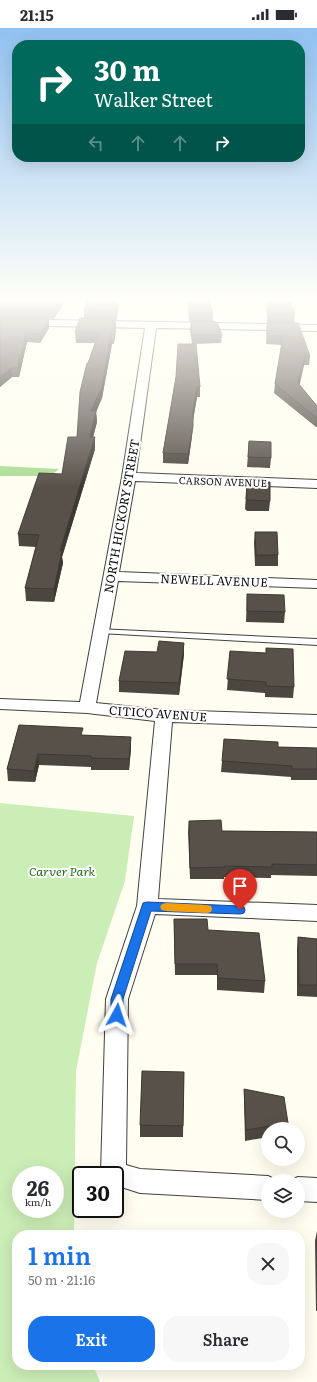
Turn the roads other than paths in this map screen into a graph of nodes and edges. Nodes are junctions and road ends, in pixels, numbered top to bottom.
1 (146, 362) edge
2 (129, 477) junction
3 (317, 484) edge
4 (110, 576) junction
5 (317, 584) edge
6 (100, 631) junction
7 (317, 642) edge
8 (0, 704) edge
9 (87, 708) junction
10 (164, 716) junction
11 (317, 721) edge
12 (147, 906) junction
13 (317, 913) edge
14 (261, 1188) edge
15 (305, 1189) edge
16 (317, 1190) edge

1 - 2 street, NORTH HICKORY STREET
2 - 3 street, CARSON AVENUE
2 - 4 street, NORTH HICKORY STREET
4 - 5 street, NEWELL AVENUE
4 - 6 street, NORTH HICKORY STREET
6 - 7 lane
6 - 9 street, NORTH HICKORY STREET
8 - 9 street, CITICO AVENUE
9 - 10 street, CITICO AVENUE
10 - 11 street, CITICO AVENUE
10 - 12 street
12 - 13 street
12 - 14 street
15 - 16 street

